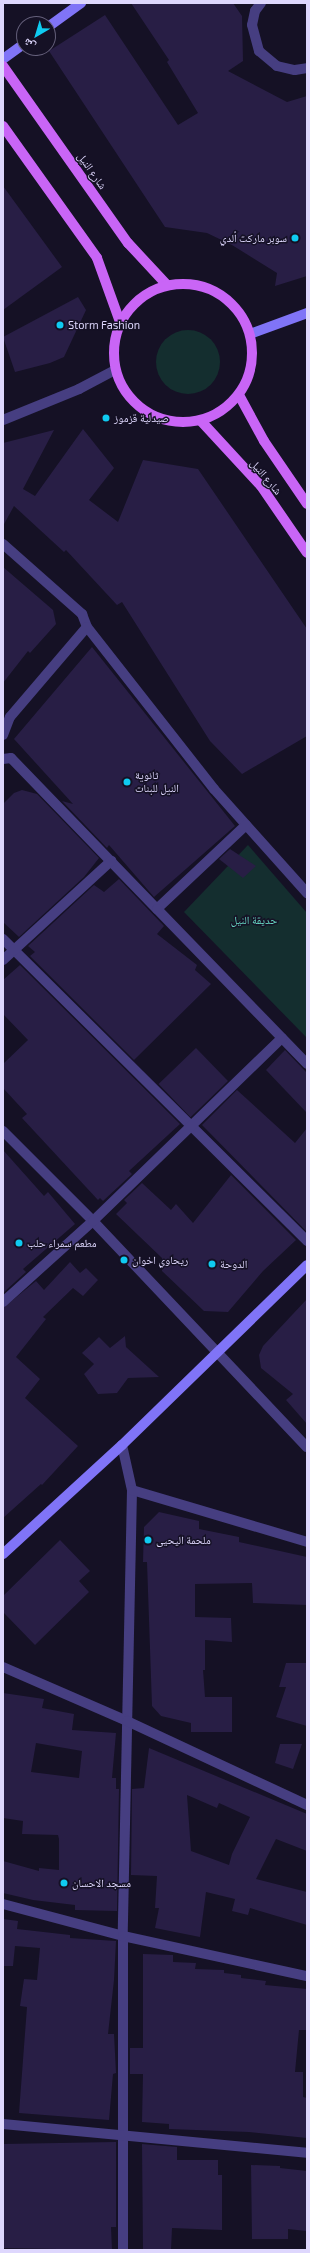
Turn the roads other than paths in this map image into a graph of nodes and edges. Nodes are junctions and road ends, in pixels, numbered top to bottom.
1 (82, 3) edge
2 (261, 3) edge
3 (56, 21) edge
4 (16, 50) edge
5 (3, 59) edge
6 (3, 66) edge
7 (307, 68) edge
8 (3, 126) edge
9 (167, 285) junction
10 (307, 313) edge
11 (120, 322) junction
12 (250, 334) junction
13 (115, 370) junction
14 (239, 395) junction
15 (3, 420) edge
16 (201, 421) junction
17 (307, 504) edge
18 (3, 544) edge
19 (307, 553) edge
20 (87, 627) junction
21 (3, 735) edge
22 (3, 759) edge
23 (246, 825) junction
24 (111, 861) junction
25 (307, 893) edge
26 (157, 909) junction
27 (3, 938) edge
28 (14, 950) junction
29 (3, 960) edge
30 (282, 1038) junction
31 (307, 1064) edge
32 (192, 1125) junction
33 (3, 1131) edge
34 (93, 1221) junction
35 (307, 1241) edge
36 (307, 1265) edge
37 (3, 1302) edge
38 (217, 1350) junction
39 (122, 1445) junction
40 (307, 1447) edge
41 (132, 1490) junction
42 (307, 1542) edge
43 (3, 1554) edge
44 (3, 1667) edge
45 (128, 1720) junction
46 (307, 1805) edge
47 (3, 1904) edge
48 (122, 1936) junction
49 (307, 1976) edge
50 (3, 2124) edge
51 (123, 2136) junction
52 (307, 2153) edge
53 (123, 2250) edge

1 - 3 street
2 - 7 street
4 - 5 street
6 - 9 main road, شارع النيل
8 - 11 main road
9 - 11 main road
9 - 12 main road
10 - 12 street
11 - 13 main road
12 - 14 main road
13 - 15 street
13 - 16 main road
14 - 16 main road
14 - 17 main road, شارع النيل
16 - 19 main road, شارع النيل
18 - 20 street
20 - 21 street
20 - 23 street
22 - 24 street
23 - 25 street
23 - 26 street
24 - 26 street
24 - 28 street
26 - 30 street
27 - 28 street
28 - 29 street
28 - 32 street
30 - 31 street
30 - 32 street
32 - 34 street
32 - 35 street
33 - 34 street
34 - 37 street
34 - 38 street
36 - 38 street
38 - 39 street
38 - 40 street
39 - 41 street
39 - 43 street
41 - 42 street
41 - 45 street
44 - 45 street
45 - 46 street
45 - 48 street
47 - 48 street
48 - 49 street
48 - 51 street
50 - 51 street
51 - 52 street
51 - 53 street

